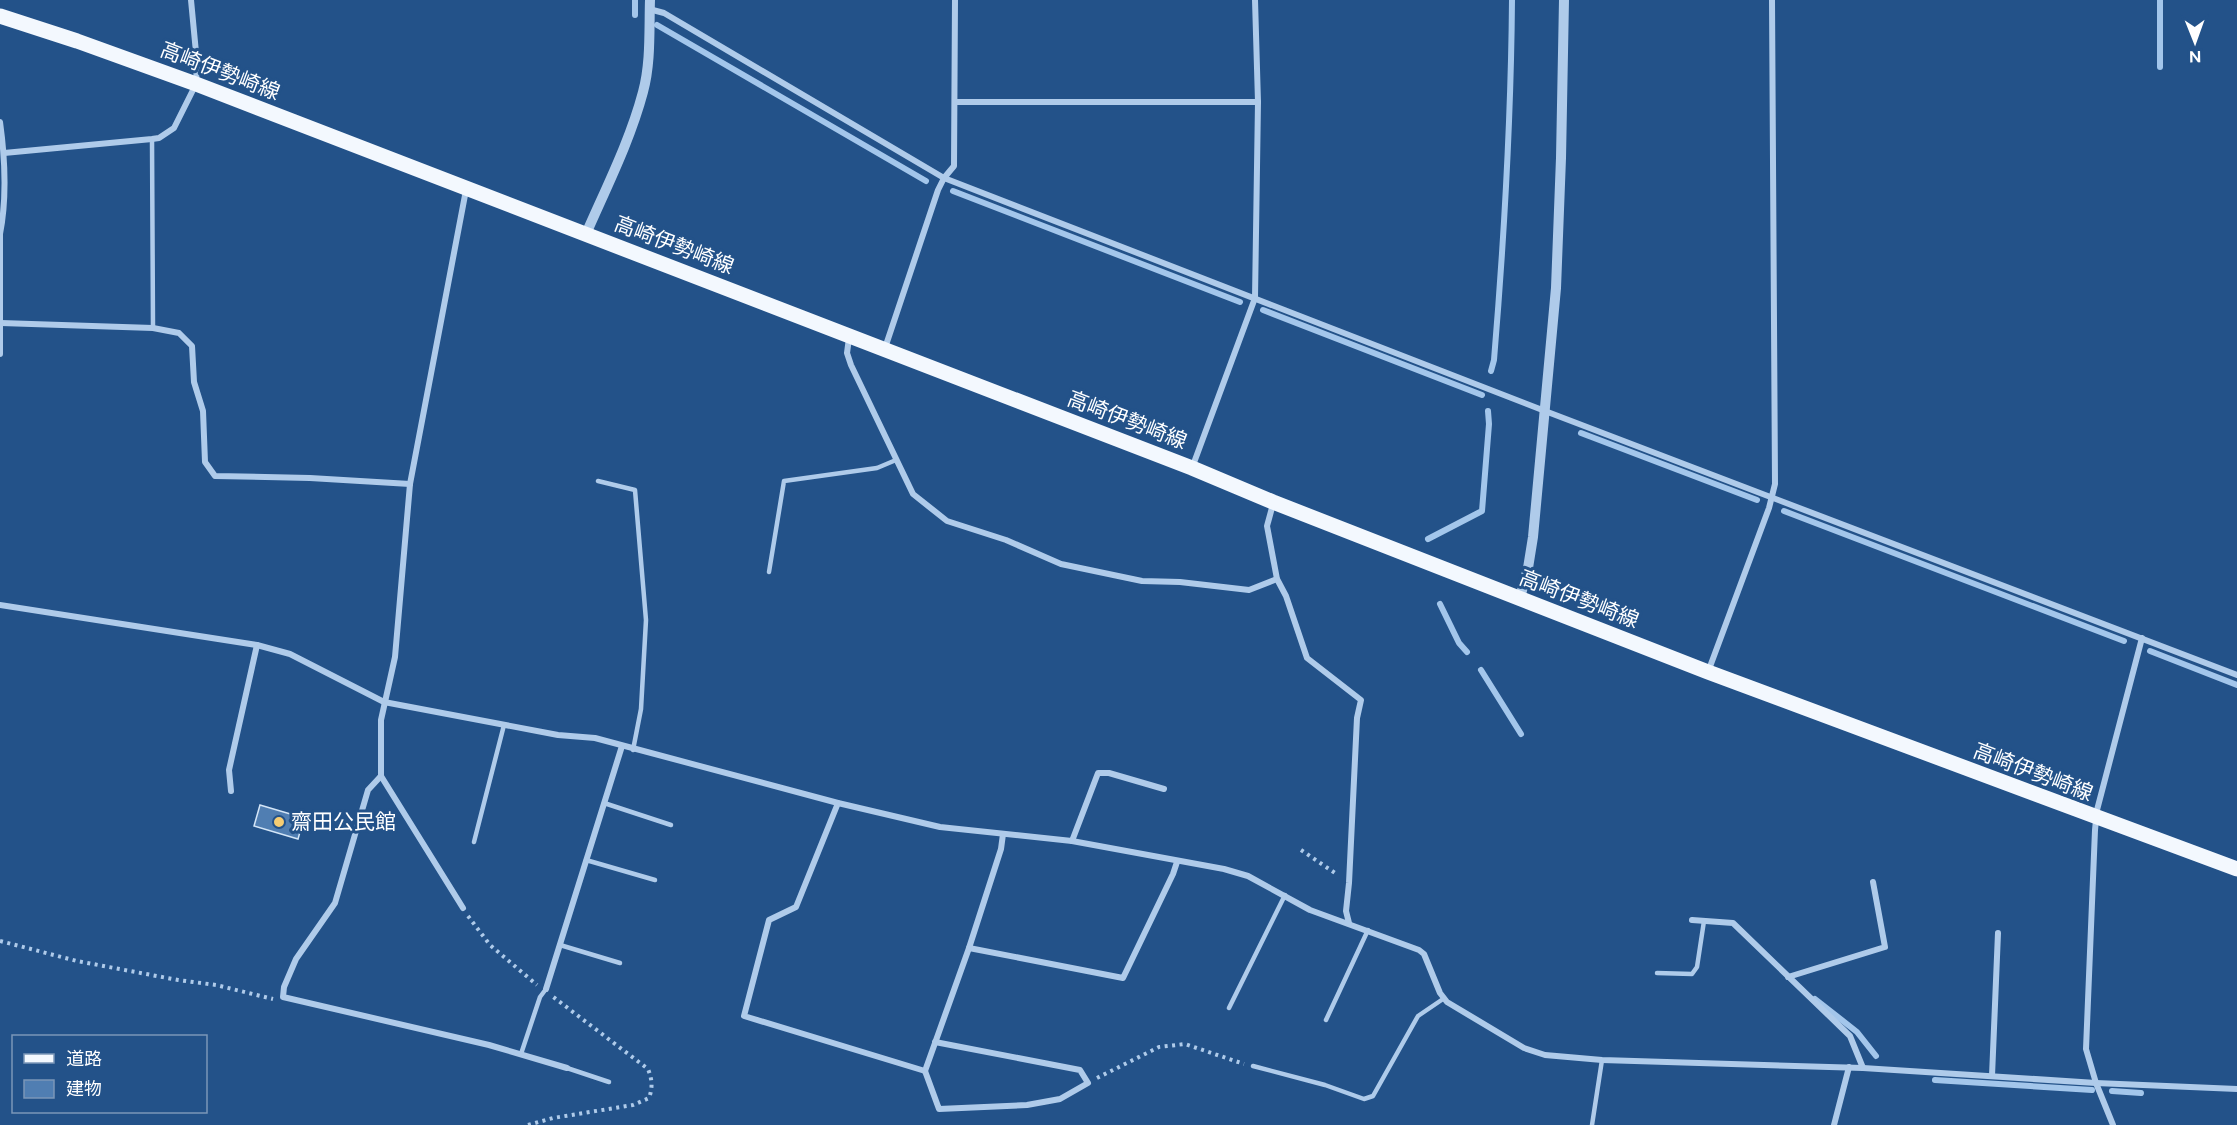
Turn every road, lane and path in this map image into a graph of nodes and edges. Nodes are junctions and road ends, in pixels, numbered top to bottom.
1 (191, 0) edge
2 (955, 0) edge
3 (1255, 0) edge
4 (1564, 0) edge
5 (1772, 0) edge
6 (650, 5) edge
7 (0, 16) edge
8 (196, 84) junction
9 (956, 102) junction
10 (1258, 102) junction
11 (0, 122) edge
12 (152, 139) junction
13 (4, 153) junction
14 (944, 178) junction
15 (466, 187) junction
16 (0, 234) edge
17 (586, 234) junction
18 (1255, 298) junction
19 (1, 322) edge
20 (153, 328) junction
21 (849, 336) junction
22 (885, 350) junction
23 (0, 351) edge
24 (1545, 411) junction
25 (896, 460) junction
26 (1192, 468) junction
27 (598, 481) dead end
28 (410, 484) junction
29 (1773, 498) junction
30 (1273, 502) junction
31 (770, 572) dead end
32 (1277, 579) junction
33 (1520, 598) junction
34 (0, 605) edge
35 (2142, 638) junction
36 (258, 645) junction
37 (1708, 672) junction
38 (2237, 675) edge
39 (384, 702) junction
40 (504, 725) junction
41 (622, 746) junction
42 (633, 750) junction
43 (381, 776) junction
44 (1164, 789) dead end
45 (231, 791) dead end
46 (604, 803) junction
47 (838, 803) junction
48 (2096, 818) junction
49 (671, 825) dead end
50 (1003, 834) junction
51 (474, 842) dead end
52 (1072, 842) junction
53 (1301, 850) dead end
54 (586, 860) junction
55 (1177, 862) junction
56 (2237, 868) edge
57 (655, 880) dead end
58 (1873, 882) dead end
59 (1349, 883) junction
60 (1285, 895) junction
61 (463, 909) joint
62 (1692, 920) dead end
63 (1704, 921) junction
64 (1350, 923) junction
65 (1368, 930) junction
66 (1998, 933) dead end
67 (0, 941) edge
68 (560, 945) junction
69 (969, 948) junction
70 (620, 963) dead end
71 (1657, 973) dead end
72 (1788, 976) junction
73 (546, 989) junction
74 (283, 997) junction
75 (1443, 999) junction
76 (1229, 1008) dead end
77 (1326, 1020) dead end
78 (935, 1042) junction
79 (521, 1054) junction
80 (1602, 1060) junction
81 (1253, 1066) joint
82 (1849, 1067) junction
83 (567, 1068) joint
84 (1863, 1068) junction
85 (925, 1071) junction
86 (1992, 1076) junction
87 (609, 1082) dead end
88 (1088, 1083) junction
89 (2096, 1083) junction
90 (2237, 1089) edge
91 (1592, 1125) edge
92 (1834, 1125) edge
93 (2113, 1125) edge

1 - 8 street
2 - 9 street
3 - 10 street
4 - 24 street
5 - 29 street
6 - 14 street
6 - 17 street
7 - 8 main road, 高崎伊勢崎線
8 - 12 street
8 - 15 main road, 高崎伊勢崎線
9 - 10 street
9 - 14 street
10 - 18 street
11 - 13 street
12 - 13 street
12 - 20 lane
13 - 16 street
14 - 18 street
14 - 22 street
15 - 17 main road, 高崎伊勢崎線
15 - 28 street
16 - 19 street
17 - 21 main road, 高崎伊勢崎線
18 - 24 street
18 - 26 street
19 - 20 street
19 - 23 street
20 - 28 street
21 - 22 main road, 高崎伊勢崎線
21 - 25 street
22 - 26 main road, 高崎伊勢崎線
24 - 29 street
24 - 33 street
25 - 31 lane
25 - 32 street
26 - 30 main road, 高崎伊勢崎線
27 - 42 lane
28 - 39 street
29 - 35 street
29 - 37 street
30 - 32 street
30 - 33 main road, 高崎伊勢崎線
32 - 59 street
33 - 37 main road, 高崎伊勢崎線
34 - 36 street
35 - 38 street
35 - 48 street
36 - 39 street
36 - 45 street
37 - 48 main road, 高崎伊勢崎線
39 - 40 street
39 - 43 street
40 - 41 street
40 - 51 lane
41 - 42 street
41 - 46 street
42 - 47 street
43 - 61 street
43 - 74 street
44 - 52 street
46 - 49 lane
46 - 54 street
47 - 50 street
47 - 85 street
48 - 56 main road, 高崎伊勢崎線
48 - 89 street
50 - 52 street
50 - 69 street
52 - 55 street
53 - 59 path
54 - 57 lane
54 - 68 street
55 - 60 street
55 - 69 street
58 - 72 street
59 - 64 street
60 - 64 street
60 - 76 lane
61 - 73 path
62 - 63 street
63 - 71 lane
63 - 72 street
64 - 65 street
65 - 75 street
65 - 77 lane
66 - 86 street
67 - 74 path
68 - 70 lane
68 - 73 street
69 - 78 street
72 - 84 street
73 - 79 lane
74 - 79 street
75 - 80 street
75 - 81 lane
78 - 85 street
78 - 88 street
79 - 83 street
80 - 82 street
80 - 91 lane
81 - 88 path
82 - 84 street
82 - 92 street
83 - 87 lane
84 - 86 street
85 - 88 street
86 - 89 street
89 - 90 street
89 - 93 street

